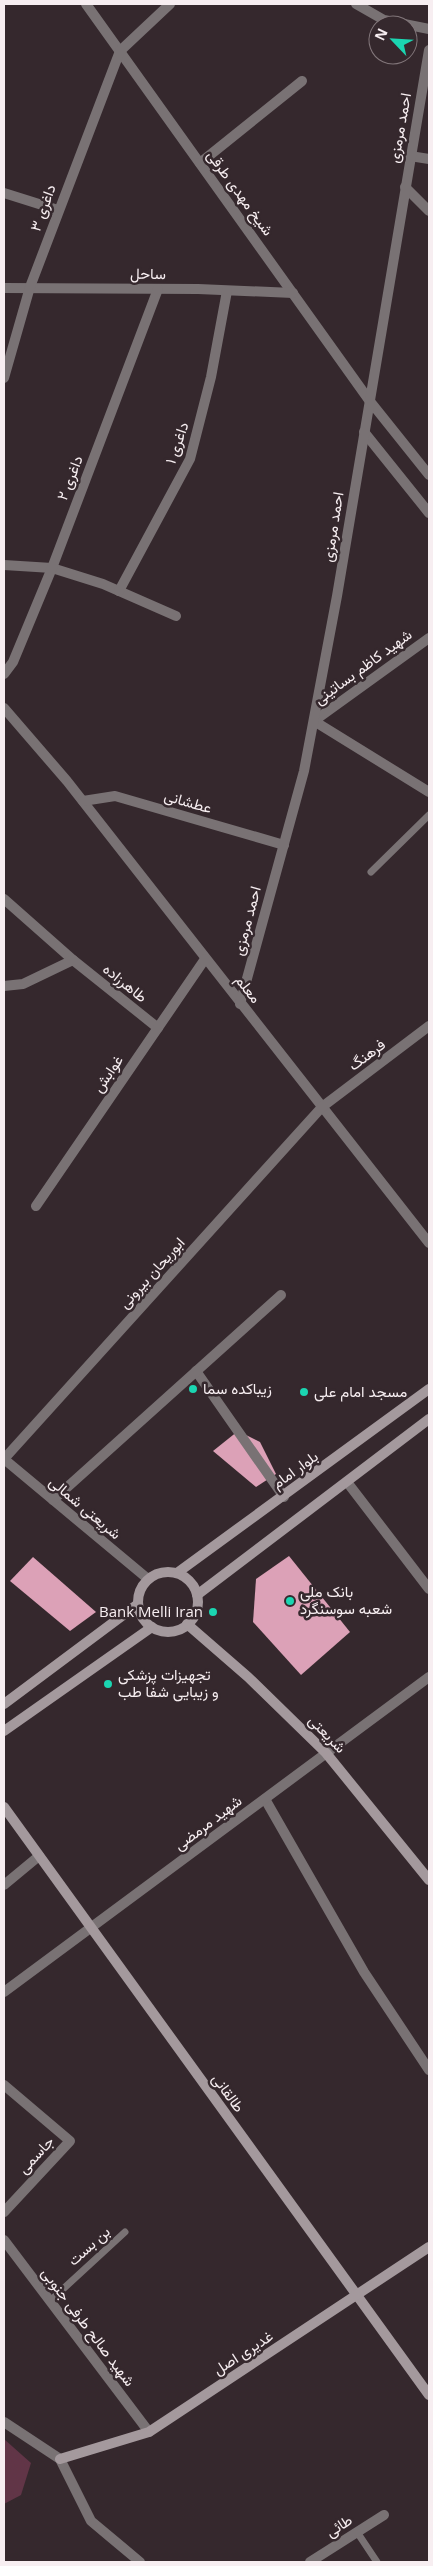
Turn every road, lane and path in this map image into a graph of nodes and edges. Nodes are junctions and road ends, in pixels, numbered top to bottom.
1 (86, 4) edge
2 (170, 4) edge
3 (356, 4) edge
4 (429, 29) edge
5 (429, 50) edge
6 (120, 51) junction
7 (302, 81) dead end
8 (410, 156) junction
9 (429, 159) edge
10 (200, 163) junction
11 (404, 187) junction
12 (4, 193) edge
13 (58, 210) junction
14 (429, 211) edge
15 (30, 287) junction
16 (4, 288) edge
17 (158, 289) junction
18 (226, 291) junction
19 (293, 293) junction
20 (4, 378) edge
21 (370, 400) junction
22 (364, 432) junction
23 (429, 475) edge
24 (429, 513) edge
25 (4, 565) edge
26 (52, 568) junction
27 (119, 591) junction
28 (176, 616) dead end
29 (429, 638) edge
30 (4, 674) edge
31 (4, 708) edge
32 (314, 721) junction
33 (429, 792) edge
34 (83, 801) junction
35 (429, 815) edge
36 (284, 845) junction
37 (371, 872) dead end
38 (4, 899) edge
39 (205, 959) junction
40 (73, 960) junction
41 (4, 986) edge
42 (240, 1004) junction
43 (429, 1026) edge
44 (158, 1028) junction
45 (322, 1107) junction
46 (36, 1206) dead end
47 (429, 1243) edge
48 (281, 1295) dead end
49 (196, 1371) junction
50 (429, 1389) edge
51 (429, 1419) edge
52 (4, 1459) edge
53 (347, 1482) junction
54 (284, 1496) junction
55 (53, 1500) junction
56 (177, 1573) junction
57 (148, 1579) junction
58 (429, 1589) edge
59 (197, 1595) junction
60 (138, 1604) junction
61 (187, 1624) junction
62 (152, 1627) junction
63 (429, 1677) edge
64 (4, 1704) edge
65 (4, 1731) edge
66 (326, 1753) junction
67 (265, 1800) junction
68 (4, 1807) edge
69 (39, 1856) junction
70 (429, 1880) edge
71 (4, 1885) edge
72 (91, 1928) junction
73 (4, 1992) edge
74 (429, 2070) edge
75 (4, 2085) edge
76 (4, 2212) edge
77 (125, 2232) dead end
78 (4, 2240) edge
79 (429, 2247) edge
80 (357, 2296) junction
81 (50, 2301) junction
82 (429, 2395) edge
83 (4, 2422) edge
84 (149, 2432) junction
85 (60, 2459) junction
86 (384, 2515) dead end
87 (357, 2532) junction
88 (140, 2562) edge
89 (310, 2562) edge
90 (377, 2562) edge

1 - 6 street, شیخ مهدی طرقی
2 - 6 street
3 - 4 street
5 - 8 street, احمد مرمزی
6 - 10 street, شیخ مهدی طرقی
6 - 13 street, داغری ۳
7 - 10 street
8 - 9 street
8 - 11 street, احمد مرمزی
10 - 19 street, شیخ مهدی طرقی
11 - 14 street
11 - 21 street, احمد مرمزی
12 - 13 street
13 - 15 street, داغری ۳
15 - 16 street, ساحل
15 - 17 street, ساحل
15 - 20 street, داغری ۳
17 - 18 street, ساحل
17 - 26 street, داغری ۲
18 - 19 street, ساحل
18 - 27 street, داغری ۱
19 - 21 street, شیخ مهدی طرقی
21 - 22 street, احمد مرمزی
21 - 23 street, شیخ مهدی طرقی
22 - 24 street
22 - 32 street, احمد مرمزی
25 - 26 street
26 - 27 street
26 - 30 street, داغری ۲
27 - 28 street
29 - 32 street, شهید کاظم بساتینی
31 - 34 street, معلم
32 - 33 street
32 - 36 street, احمد مرمزی
34 - 36 street, عطشانی
34 - 39 street, معلم
35 - 37 lane
36 - 42 street, احمد مرمزی
38 - 40 street, طاهرزاده
39 - 42 street, معلم
39 - 44 street, غوابش
40 - 41 street
40 - 44 street, طاهرزاده
42 - 45 street, معلم
43 - 45 street, فرهنگ
44 - 46 street, غوابش
45 - 47 street, معلم
45 - 52 street, ابوریحان بیرونی
48 - 49 street
49 - 54 street
49 - 55 street
50 - 54 main road, بلوار امام
51 - 53 main road
52 - 55 street, شریعتی شمالی
53 - 58 street
53 - 59 main road
54 - 56 main road, بلوار امام
55 - 57 street, شریعتی شمالی
56 - 57 main road
56 - 59 main road
57 - 60 main road
59 - 61 main road
60 - 62 main road
60 - 64 main road
61 - 62 main road
61 - 66 main road, شریعتی
62 - 65 main road
63 - 66 street, شهید مرمضی
66 - 67 street, شهید مرمضی
66 - 70 main road, شریعتی
67 - 72 street, شهید مرمضی
67 - 74 street
68 - 69 main road, طالقانی
69 - 71 street
69 - 72 main road, طالقانی
72 - 73 street, شهید مرمضی
72 - 80 main road, طالقانی
75 - 76 street, جاسمی
77 - 81 lane, بن بست
78 - 81 street, شهید صالح طرفی جنوبی
79 - 80 main road, غدیری اصل
80 - 82 main road, طالقانی
80 - 84 main road, غدیری اصل
81 - 84 street, شهید صالح طرفی جنوبی
83 - 85 street
84 - 85 main road, غدیری اصل
85 - 88 street
86 - 87 street, طائی
87 - 89 street, طائی
87 - 90 lane

